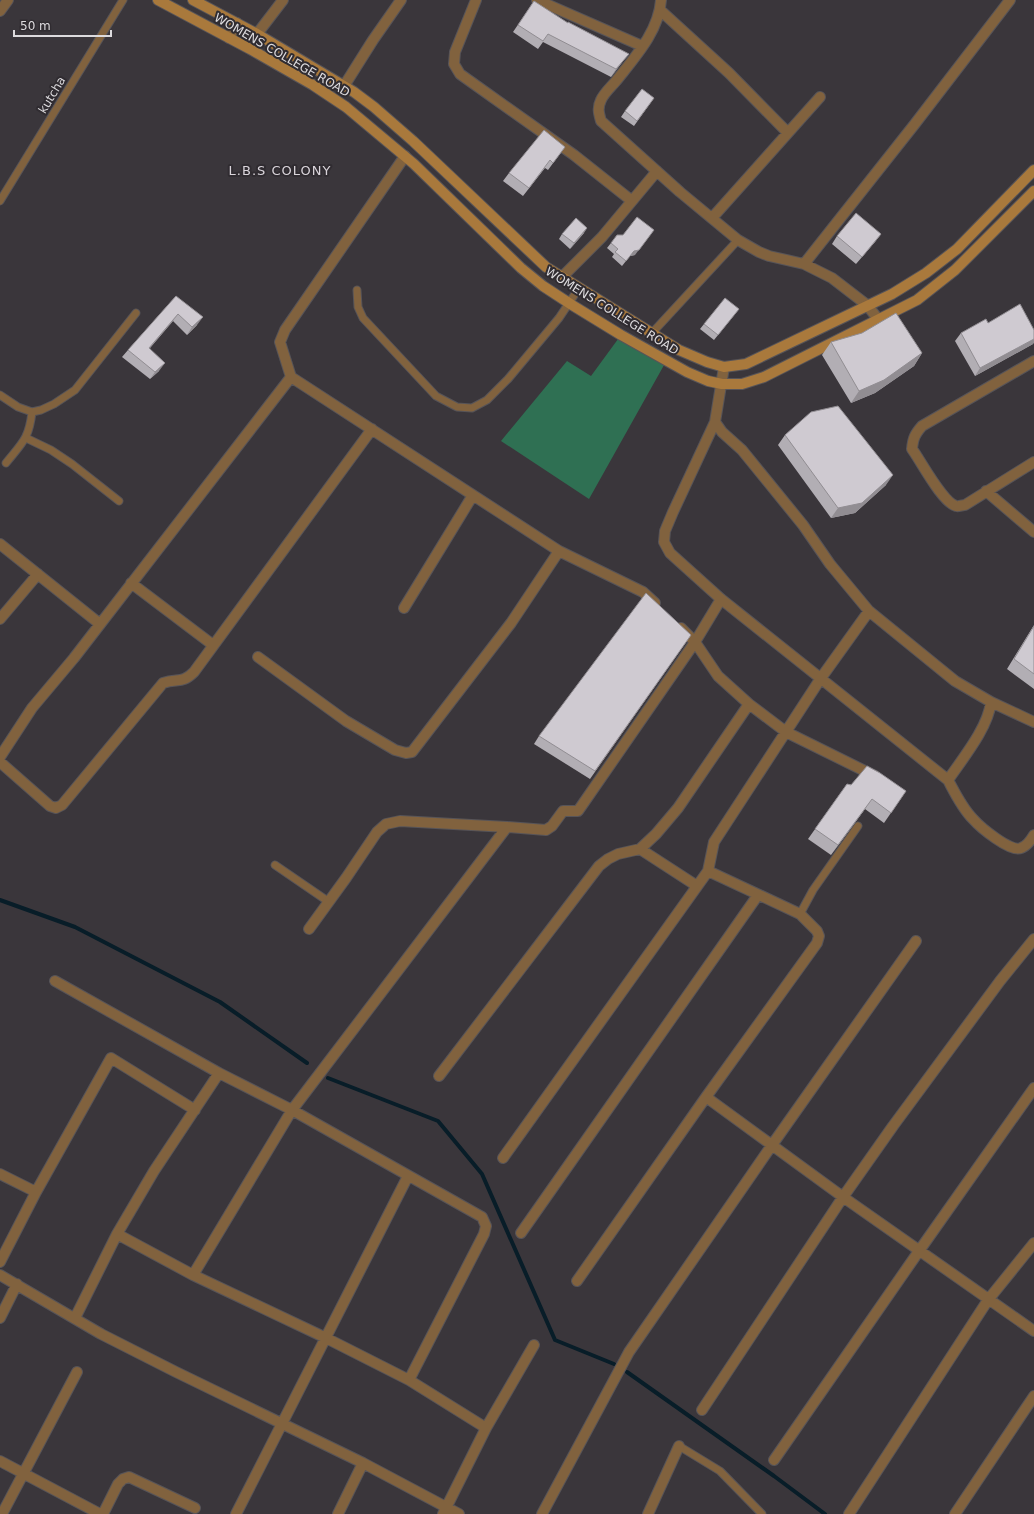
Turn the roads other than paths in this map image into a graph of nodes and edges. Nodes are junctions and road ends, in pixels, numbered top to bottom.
1 (8, 0) edge
2 (123, 0) edge
3 (158, 0) edge
4 (193, 0) edge
5 (283, 0) edge
6 (401, 0) edge
7 (476, 0) edge
8 (537, 0) edge
9 (1010, 0) edge
10 (660, 5) edge
11 (0, 11) edge
12 (237, 23) junction
13 (258, 34) junction
14 (229, 38) junction
15 (642, 46) junction
16 (344, 86) junction
17 (820, 97) dead end
18 (788, 133) junction
19 (405, 156) junction
20 (1034, 170) edge
21 (657, 172) junction
22 (1034, 191) edge
23 (632, 201) junction
24 (0, 202) edge
25 (712, 218) junction
26 (738, 240) junction
27 (804, 264) junction
28 (562, 277) junction
29 (579, 288) junction
30 (357, 290) dead end
31 (570, 303) junction
32 (867, 305) junction
33 (136, 313) dead end
34 (878, 319) junction
35 (652, 333) junction
36 (1034, 361) edge
37 (724, 367) junction
38 (291, 377) junction
39 (722, 384) junction
40 (0, 395) edge
41 (32, 412) junction
42 (715, 422) junction
43 (372, 429) junction
44 (26, 438) junction
45 (1034, 462) edge
46 (6, 463) dead end
47 (986, 492) junction
48 (473, 495) junction
49 (119, 501) dead end
50 (1034, 532) edge
51 (0, 544) edge
52 (559, 551) junction
53 (38, 574) junction
54 (131, 583) junction
55 (721, 599) junction
56 (404, 608) dead end
57 (869, 611) junction
58 (664, 612) edge
59 (0, 619) edge
60 (674, 622) edge
61 (100, 624) junction
62 (695, 642) junction
63 (213, 645) junction
64 (258, 656) dead end
65 (821, 678) junction
66 (991, 702) junction
67 (749, 704) junction
68 (1034, 722) edge
69 (786, 732) junction
70 (0, 757) edge
71 (0, 762) edge
72 (883, 780) edge
73 (948, 780) junction
74 (858, 826) edge
75 (507, 827) junction
76 (1034, 835) edge
77 (641, 848) junction
78 (275, 866) dead end
79 (709, 868) junction
80 (697, 886) junction
81 (758, 894) junction
82 (327, 901) junction
83 (802, 911) junction
84 (309, 929) dead end
85 (1034, 939) edge
86 (916, 941) dead end
87 (55, 982) dead end
88 (219, 1072) junction
89 (439, 1076) dead end
90 (1034, 1088) edge
91 (706, 1097) junction
92 (195, 1110) junction
93 (292, 1110) junction
94 (772, 1145) junction
95 (503, 1158) dead end
96 (0, 1174) edge
97 (408, 1176) junction
98 (36, 1192) junction
99 (843, 1198) junction
100 (521, 1233) dead end
101 (118, 1234) junction
102 (1034, 1243) edge
103 (919, 1251) junction
104 (0, 1262) edge
105 (0, 1274) edge
106 (193, 1275) junction
107 (578, 1281) dead end
108 (17, 1284) junction
109 (988, 1300) junction
110 (0, 1318) edge
111 (75, 1318) junction
112 (1034, 1331) edge
113 (326, 1338) junction
114 (534, 1345) dead end
115 (77, 1372) dead end
116 (409, 1380) junction
117 (1034, 1396) edge
118 (702, 1410) dead end
119 (281, 1422) junction
120 (486, 1428) junction
121 (679, 1446) joint
122 (774, 1460) dead end
123 (0, 1461) edge
124 (363, 1463) junction
125 (23, 1473) junction
126 (195, 1508) dead end
127 (445, 1511) edge
128 (2, 1514) edge
129 (101, 1514) edge
130 (236, 1514) edge
131 (338, 1514) edge
132 (459, 1514) edge
133 (542, 1514) edge
134 (648, 1514) edge
135 (762, 1514) edge
136 (849, 1514) edge
137 (955, 1514) edge

1 - 11 street
2 - 24 lane, kutcha
3 - 14 main road, WOMENS COLLEGE ROAD
4 - 12 main road, WOMENS COLLEGE ROAD
5 - 13 street
6 - 16 street
7 - 23 street
8 - 15 street
9 - 27 street
10 - 15 street
10 - 18 street
12 - 13 main road, WOMENS COLLEGE ROAD
12 - 14 street
13 - 16 main road, WOMENS COLLEGE ROAD
14 - 19 main road, WOMENS COLLEGE ROAD
15 - 21 street
16 - 28 main road, WOMENS COLLEGE ROAD
17 - 18 street
18 - 25 street
19 - 31 main road, WOMENS COLLEGE ROAD
19 - 38 street
20 - 32 main road, WOMENS COLLEGE ROAD
21 - 23 street
21 - 25 street
22 - 34 main road, WOMENS COLLEGE ROAD
23 - 28 street
25 - 26 street
26 - 27 street
26 - 35 lane
27 - 32 street
28 - 29 main road, WOMENS COLLEGE ROAD
29 - 31 lane
29 - 35 main road, WOMENS COLLEGE ROAD
30 - 31 lane
31 - 39 main road, WOMENS COLLEGE ROAD
32 - 34 street
32 - 37 main road, WOMENS COLLEGE ROAD
33 - 41 lane
34 - 39 main road, WOMENS COLLEGE ROAD
35 - 37 main road, WOMENS COLLEGE ROAD
36 - 47 street
37 - 39 street
38 - 43 street
38 - 54 street
39 - 42 street
40 - 41 lane
41 - 44 lane
42 - 55 street
42 - 57 street
43 - 48 street
43 - 63 street
44 - 46 lane
44 - 49 lane
45 - 47 street
47 - 50 street
48 - 52 street
48 - 56 street
51 - 53 street
52 - 58 street
52 - 64 street
53 - 59 street
53 - 61 street
54 - 61 street
54 - 63 street
55 - 62 street
55 - 65 street
57 - 65 street
57 - 66 street
60 - 62 street
61 - 70 street
62 - 67 street
62 - 75 street
63 - 71 street
65 - 69 street
65 - 73 street
66 - 68 street
66 - 73 street
67 - 69 street
67 - 77 street
69 - 72 street
69 - 79 street
73 - 76 street
74 - 83 lane
75 - 82 street
75 - 93 street
77 - 80 street
77 - 89 street
78 - 82 lane
79 - 80 street
79 - 81 street
80 - 95 street
81 - 83 street
81 - 100 street
82 - 84 street
83 - 91 street
85 - 99 street
86 - 94 street
87 - 88 street
88 - 92 street
88 - 93 street
90 - 103 street
91 - 94 street
91 - 107 street
92 - 98 street
92 - 101 street
93 - 97 street
93 - 106 street
94 - 99 street
94 - 133 street
96 - 98 street
97 - 113 street
97 - 116 street
98 - 104 street
99 - 103 street
99 - 118 street
101 - 106 street
101 - 111 street
102 - 109 street
103 - 109 street
103 - 122 street
105 - 108 street
106 - 113 street
108 - 110 street
108 - 111 street
109 - 112 street
109 - 136 street
111 - 119 street
113 - 116 street
113 - 119 street
114 - 120 street
115 - 125 street
116 - 120 street
117 - 137 street
119 - 124 street
119 - 130 street
120 - 127 street
121 - 134 street
121 - 135 lane
123 - 125 street
124 - 127 street
124 - 131 street
125 - 128 street
125 - 129 street
126 - 129 street
127 - 132 street

